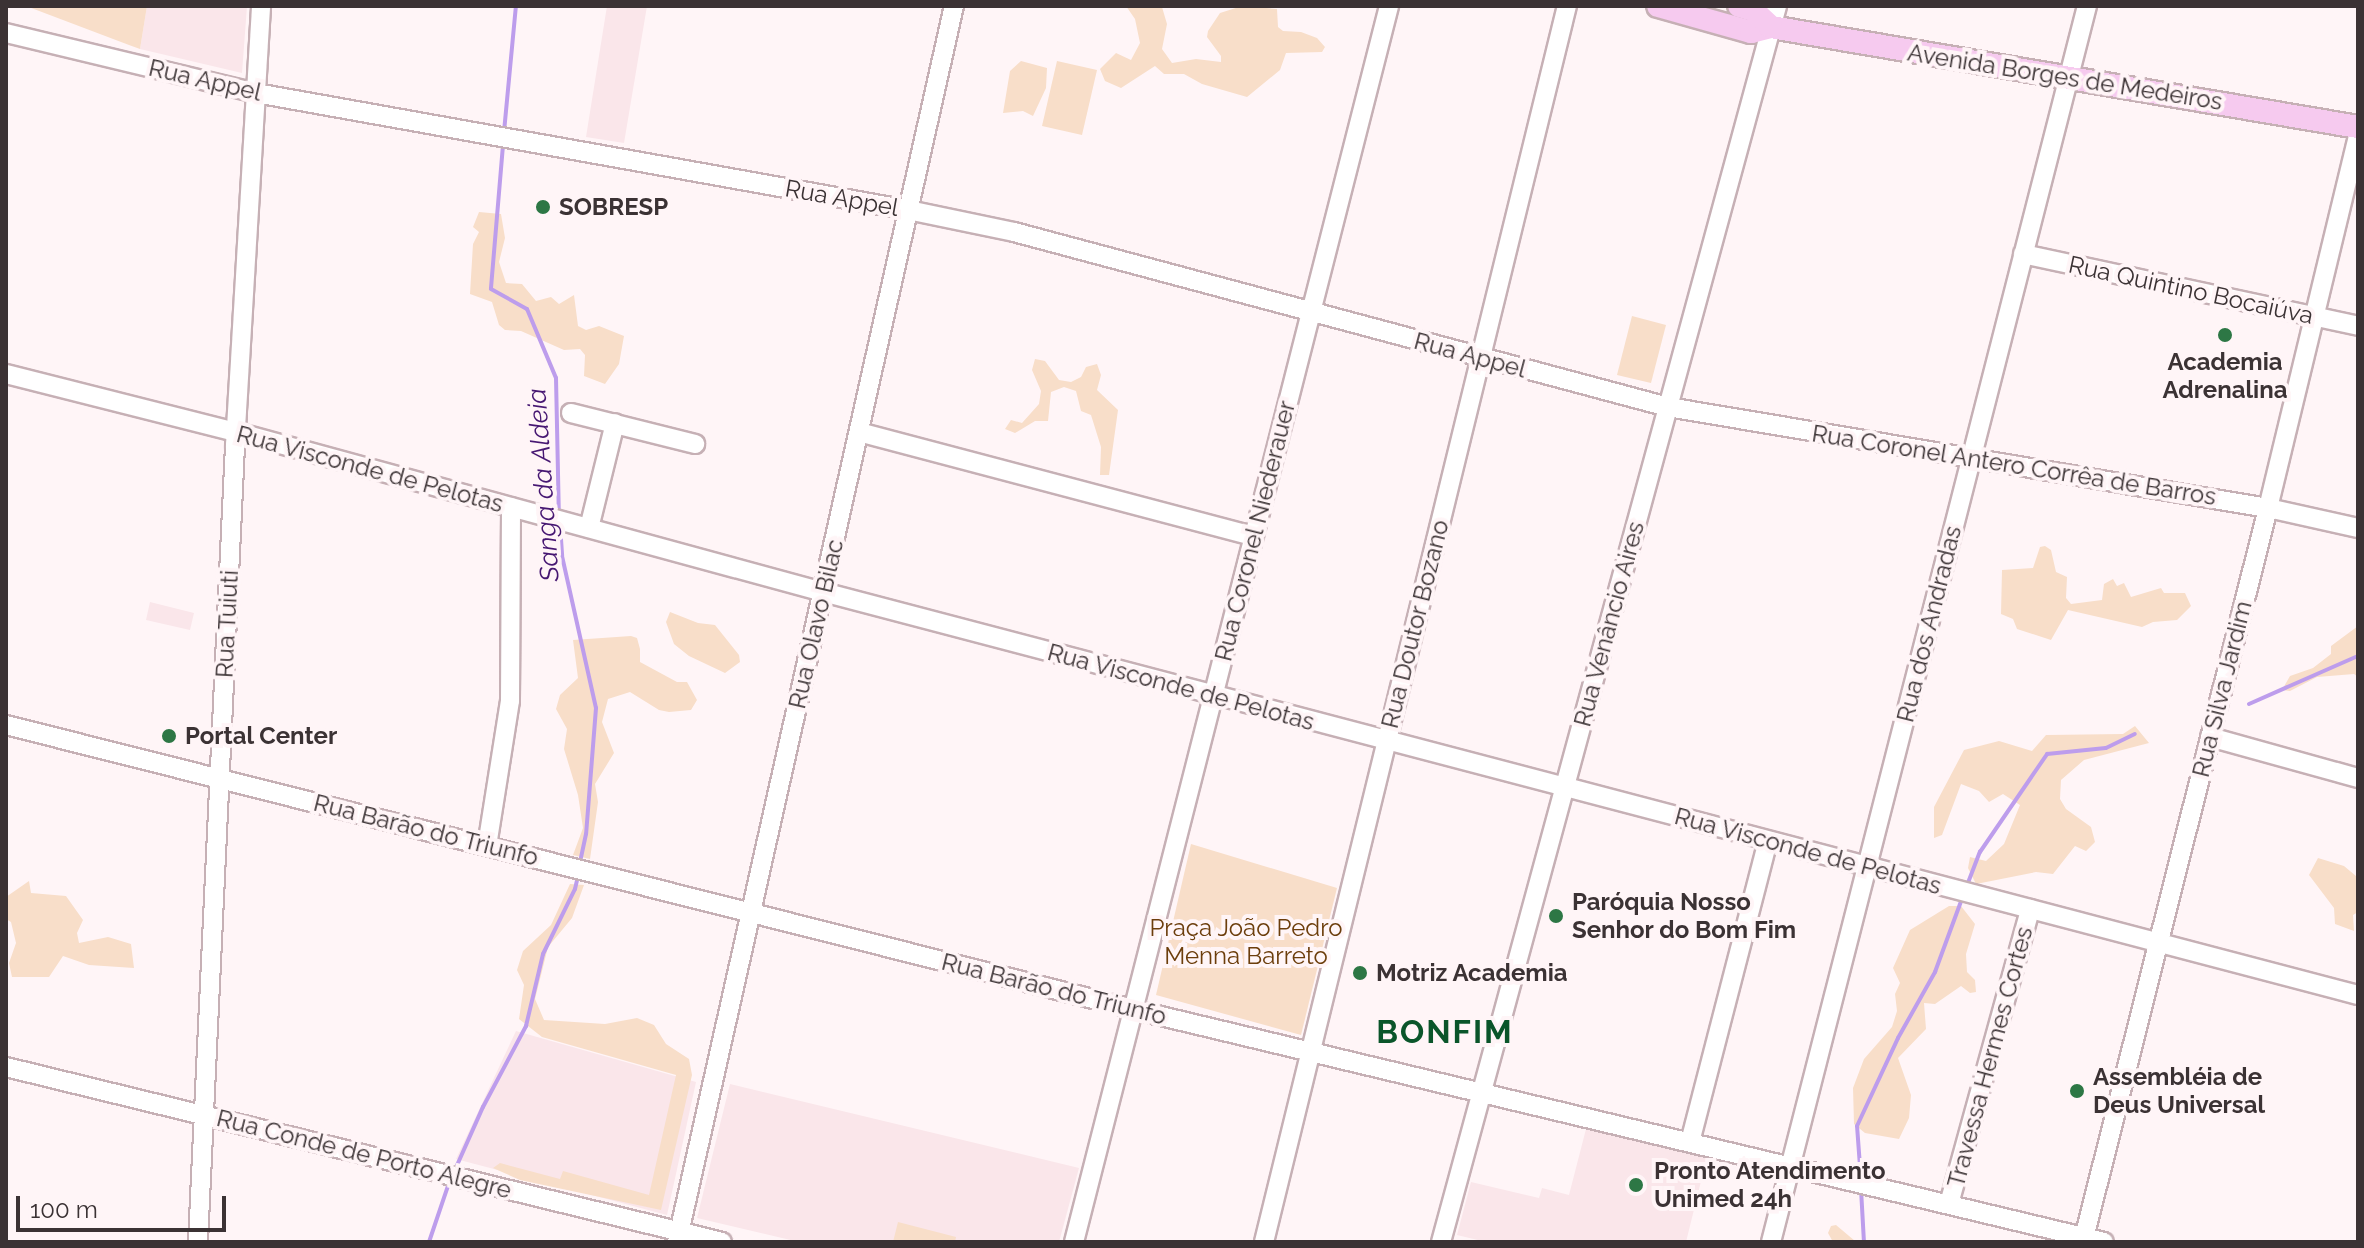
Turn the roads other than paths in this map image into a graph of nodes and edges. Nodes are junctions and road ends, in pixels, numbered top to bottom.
1 (261, 6) edge
2 (954, 6) edge
3 (1389, 6) edge
4 (1567, 6) edge
5 (1658, 6) edge
6 (1739, 6) edge
7 (2087, 6) edge
8 (1774, 16) edge
9 (6, 33) edge
10 (2067, 79) junction
11 (256, 93) junction
12 (2358, 127) edge
13 (2358, 135) edge
14 (908, 210) junction
15 (2023, 254) junction
16 (1310, 313) junction
17 (2313, 316) junction
18 (2358, 326) edge
19 (1481, 358) junction
20 (6, 374) edge
21 (1668, 407) junction
22 (571, 413) dead end
23 (615, 423) junction
24 (236, 432) junction
25 (859, 432) junction
26 (695, 444) dead end
27 (1972, 459) junction
28 (511, 507) junction
29 (2268, 508) junction
30 (589, 528) junction
31 (2358, 528) edge
32 (1253, 536) junction
33 (823, 592) junction
34 (1213, 695) junction
35 (6, 725) edge
36 (2210, 737) junction
37 (1386, 741) junction
38 (2358, 778) edge
39 (219, 779) junction
40 (1565, 787) junction
41 (1768, 841) junction
42 (487, 846) junction
43 (1867, 867) junction
44 (2030, 909) junction
45 (752, 913) junction
46 (2159, 943) junction
47 (2358, 995) edge
48 (1135, 1010) junction
49 (1310, 1052) junction
50 (6, 1067) edge
51 (1481, 1093) junction
52 (204, 1115) junction
53 (1690, 1142) junction
54 (1790, 1165) junction
55 (1949, 1204) junction
56 (678, 1237) edge
57 (2083, 1240) edge
58 (198, 1242) edge
59 (722, 1242) edge
60 (1074, 1242) edge
61 (1264, 1242) edge
62 (1441, 1242) edge
63 (1771, 1242) edge
64 (2104, 1242) edge

1 - 11 street, Rua Tuiuti
2 - 14 street, Rua Olavo Bilac
3 - 16 street, Rua Coronel Niederauer
4 - 19 street, Rua Doutor Bozano
5 - 8 main road, Avenida Borges de Medeiros
6 - 8 main road, Avenida Borges de Medeiros
7 - 10 street, Rua dos Andradas
8 - 10 main road, Avenida Borges de Medeiros
8 - 21 street, Rua Venâncio Aires
9 - 11 street, Rua Appel
10 - 12 main road, Avenida Borges de Medeiros
10 - 15 street, Rua dos Andradas
11 - 14 street, Rua Appel
11 - 24 street, Rua Tuiuti
13 - 17 street, Rua Silva Jardim
14 - 16 street, Rua Appel
14 - 25 street, Rua Olavo Bilac
15 - 17 street, Rua Quintino Bocaiúva
15 - 27 street, Rua dos Andradas
16 - 19 street, Rua Appel
16 - 32 street, Rua Coronel Niederauer
17 - 18 street, Rua Quintino Bocaiúva
17 - 29 street, Rua Silva Jardim
19 - 21 street, Rua Appel
19 - 37 street, Rua Doutor Bozano
20 - 24 street, Rua Visconde de Pelotas
21 - 27 street, Rua Coronel Antero Corrêa de Barros
21 - 40 street, Rua Venâncio Aires
22 - 23 street
23 - 26 street
23 - 30 street
24 - 28 street, Rua Visconde de Pelotas
24 - 39 street, Rua Tuiuti
25 - 32 street
25 - 33 street, Rua Olavo Bilac
27 - 29 street, Rua Coronel Antero Corrêa de Barros
27 - 43 street, Rua dos Andradas
28 - 30 street, Rua Visconde de Pelotas
28 - 42 street
29 - 31 street, Rua Coronel Antero Corrêa de Barros
29 - 36 street, Rua Silva Jardim
30 - 33 street, Rua Visconde de Pelotas
32 - 34 street, Rua Coronel Niederauer
33 - 34 street, Rua Visconde de Pelotas
33 - 45 street, Rua Olavo Bilac
34 - 37 street, Rua Visconde de Pelotas
34 - 48 street, Rua Coronel Niederauer
35 - 39 street, Rua Barão do Triunfo
36 - 38 street
36 - 46 street, Rua Silva Jardim
37 - 40 street, Rua Visconde de Pelotas
37 - 49 street, Rua Doutor Bozano
39 - 42 street, Rua Barão do Triunfo
39 - 52 street, Rua Tuiuti
40 - 41 street, Rua Visconde de Pelotas
40 - 51 street, Rua Venâncio Aires
41 - 43 street, Rua Visconde de Pelotas
41 - 53 street
42 - 45 street, Rua Barão do Triunfo
43 - 44 street, Rua Visconde de Pelotas
43 - 54 street, Rua dos Andradas
44 - 46 street, Rua Visconde de Pelotas
44 - 55 street, Travessa Hermes Cortes
45 - 48 street, Rua Barão do Triunfo
45 - 56 street, Rua Olavo Bilac
46 - 47 street, Rua Visconde de Pelotas
46 - 57 street, Rua Silva Jardim
48 - 49 street, Rua Barão do Triunfo
48 - 60 street, Rua Coronel Niederauer
49 - 51 street, Rua Barão do Triunfo
49 - 61 street, Rua Doutor Bozano
50 - 52 street, Rua Conde de Porto Alegre
51 - 53 street, Rua Barão do Triunfo
51 - 62 street, Rua Venâncio Aires
52 - 56 street, Rua Conde de Porto Alegre
52 - 58 street, Rua Tuiuti
53 - 54 street, Rua Barão do Triunfo
54 - 55 street, Rua Barão do Triunfo
54 - 63 street, Rua dos Andradas
55 - 57 street, Rua Barão do Triunfo
56 - 59 street, Rua Conde de Porto Alegre
57 - 64 street, Rua Barão do Triunfo

